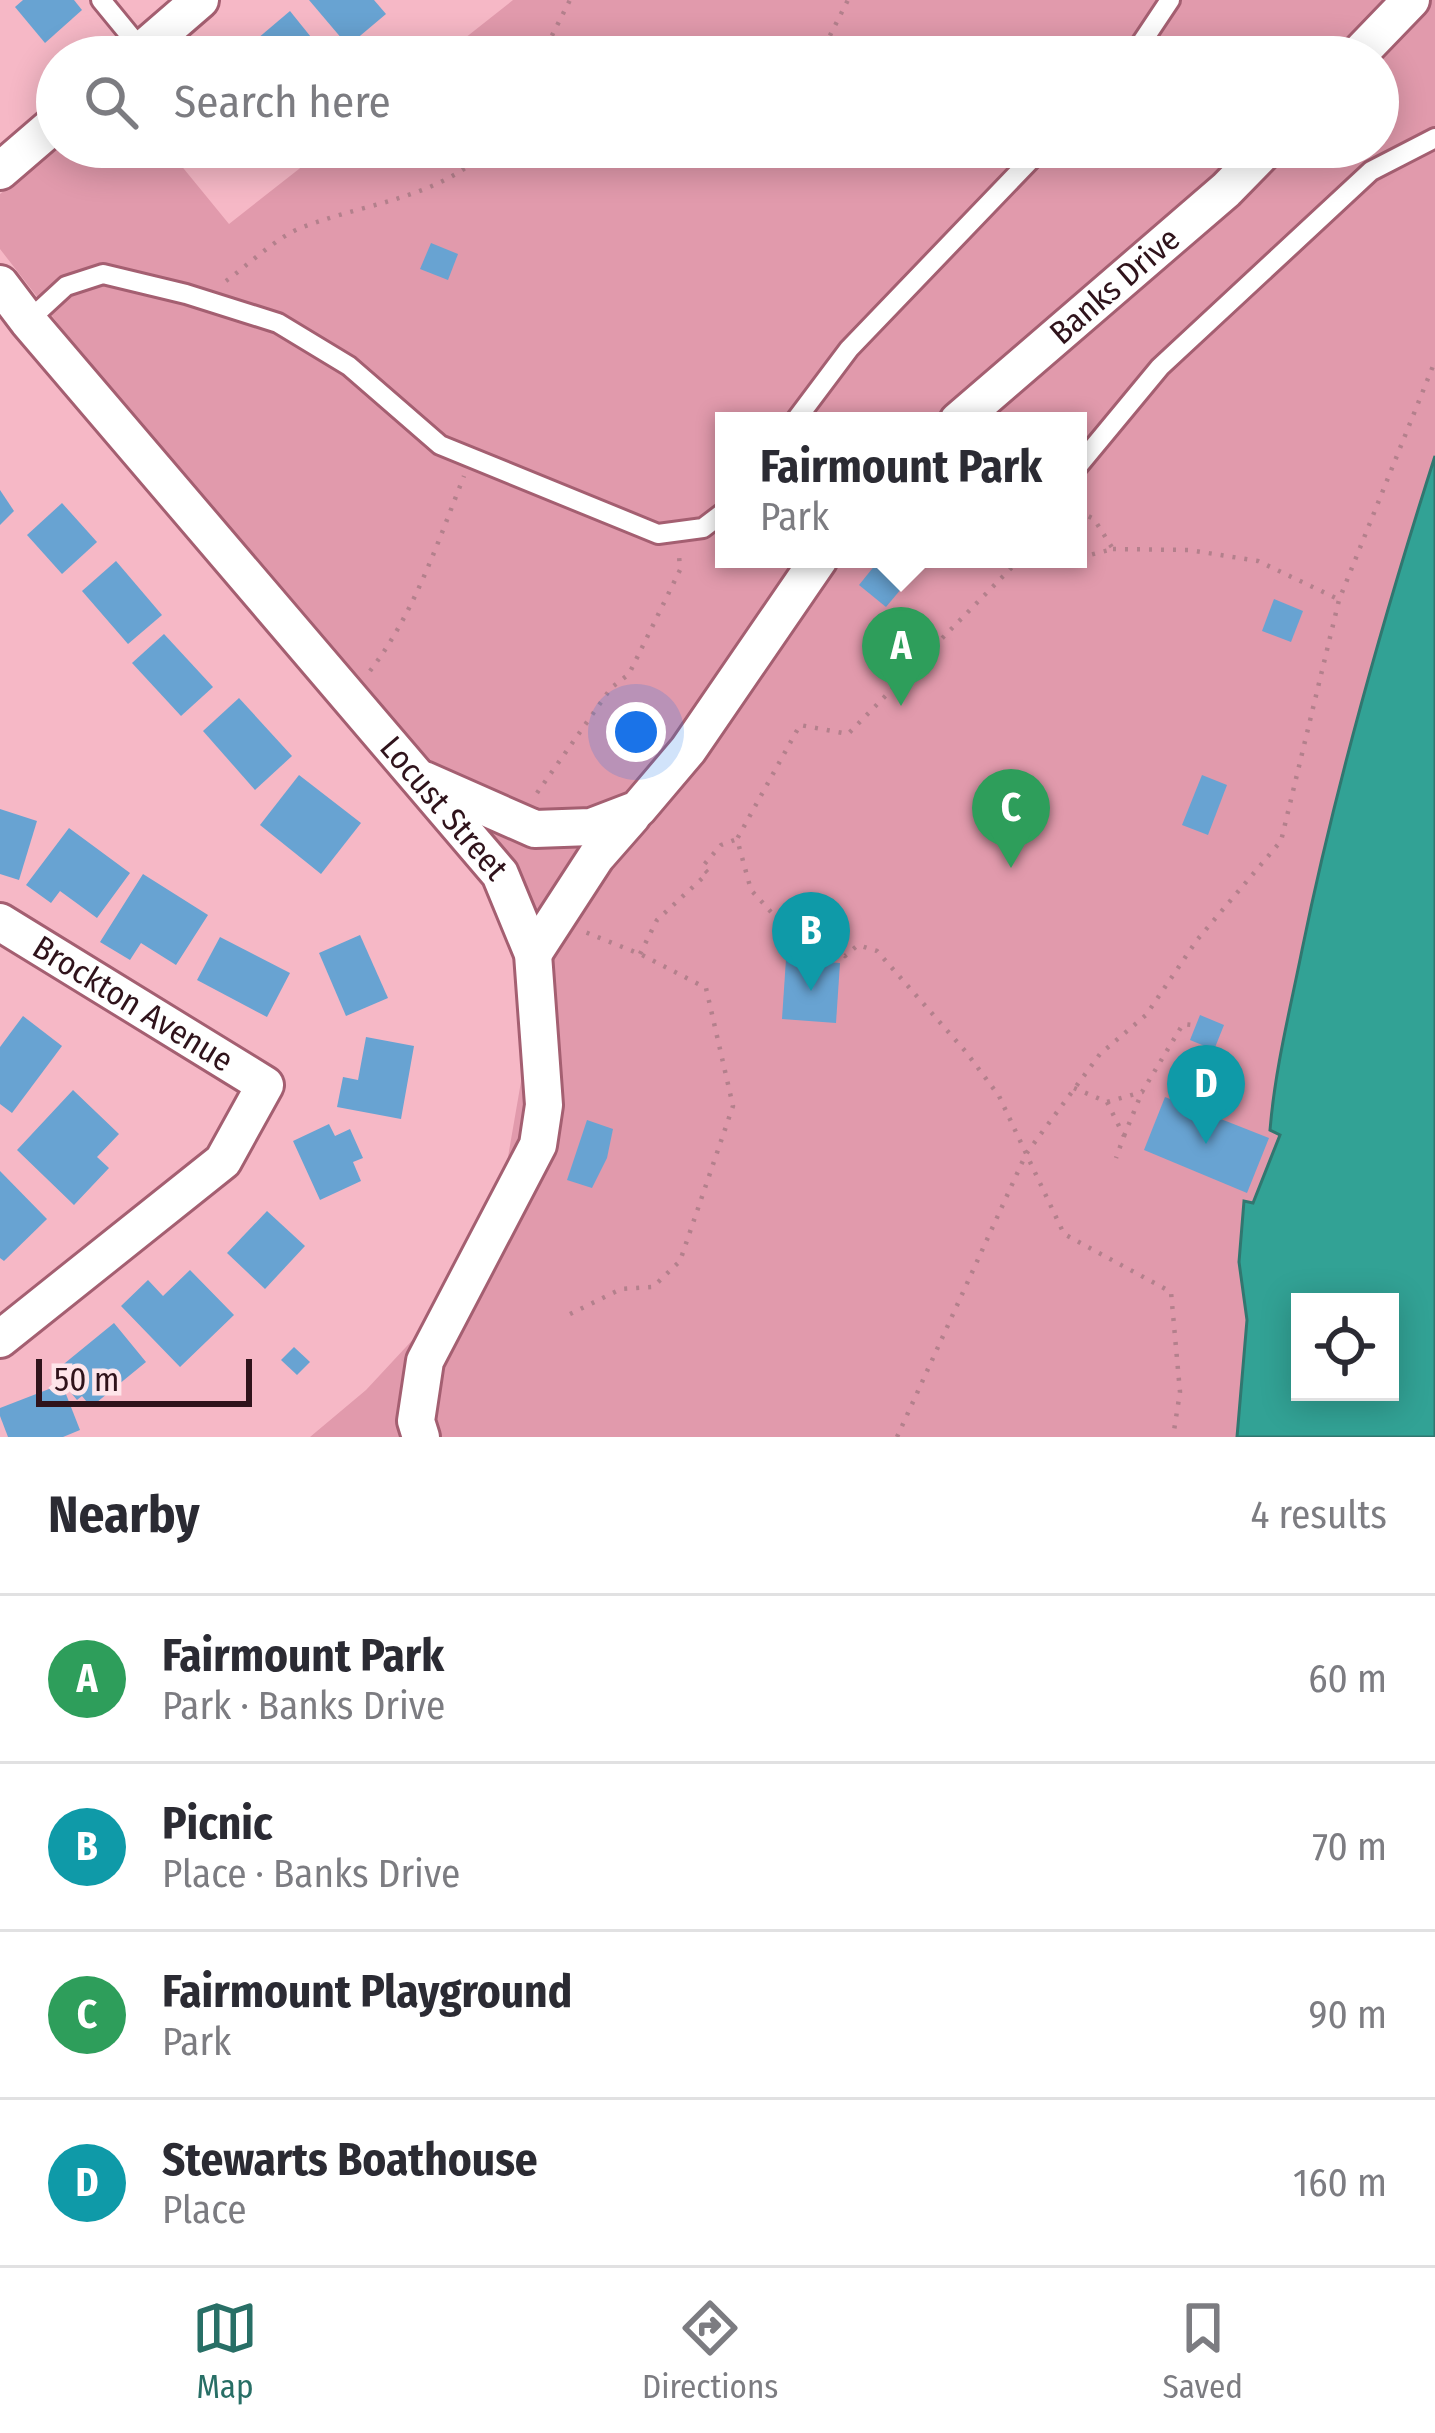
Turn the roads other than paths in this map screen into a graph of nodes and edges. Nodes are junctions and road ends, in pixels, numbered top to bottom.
1 (101, 0) edge
2 (200, 0) edge
3 (1170, 0) edge
4 (1411, 0) edge
5 (126, 36) edge
6 (159, 36) edge
7 (1146, 36) edge
8 (1376, 36) edge
9 (1435, 138) edge
10 (36, 140) edge
11 (1399, 157) edge
12 (1023, 168) edge
13 (1247, 168) edge
14 (1377, 168) edge
15 (0, 171) edge
16 (0, 284) edge
17 (28, 321) junction
18 (802, 412) edge
19 (968, 412) edge
20 (1087, 455) edge
21 (715, 519) edge
22 (813, 568) edge
23 (414, 776) junction
24 (638, 809) junction
25 (0, 922) edge
26 (533, 954) junction
27 (0, 1339) edge
28 (421, 1437) edge

1 - 5 lane
2 - 6 street
3 - 7 lane
4 - 8 street
9 - 11 lane
10 - 15 street
12 - 18 lane
13 - 19 street, Banks Drive
14 - 20 lane
16 - 17 street, Locust Street
17 - 21 lane
17 - 23 street, Locust Street
22 - 24 street
23 - 24 street
23 - 26 street, Locust Street
24 - 26 street
25 - 27 street, Brockton Avenue
26 - 28 street, Locust Street

